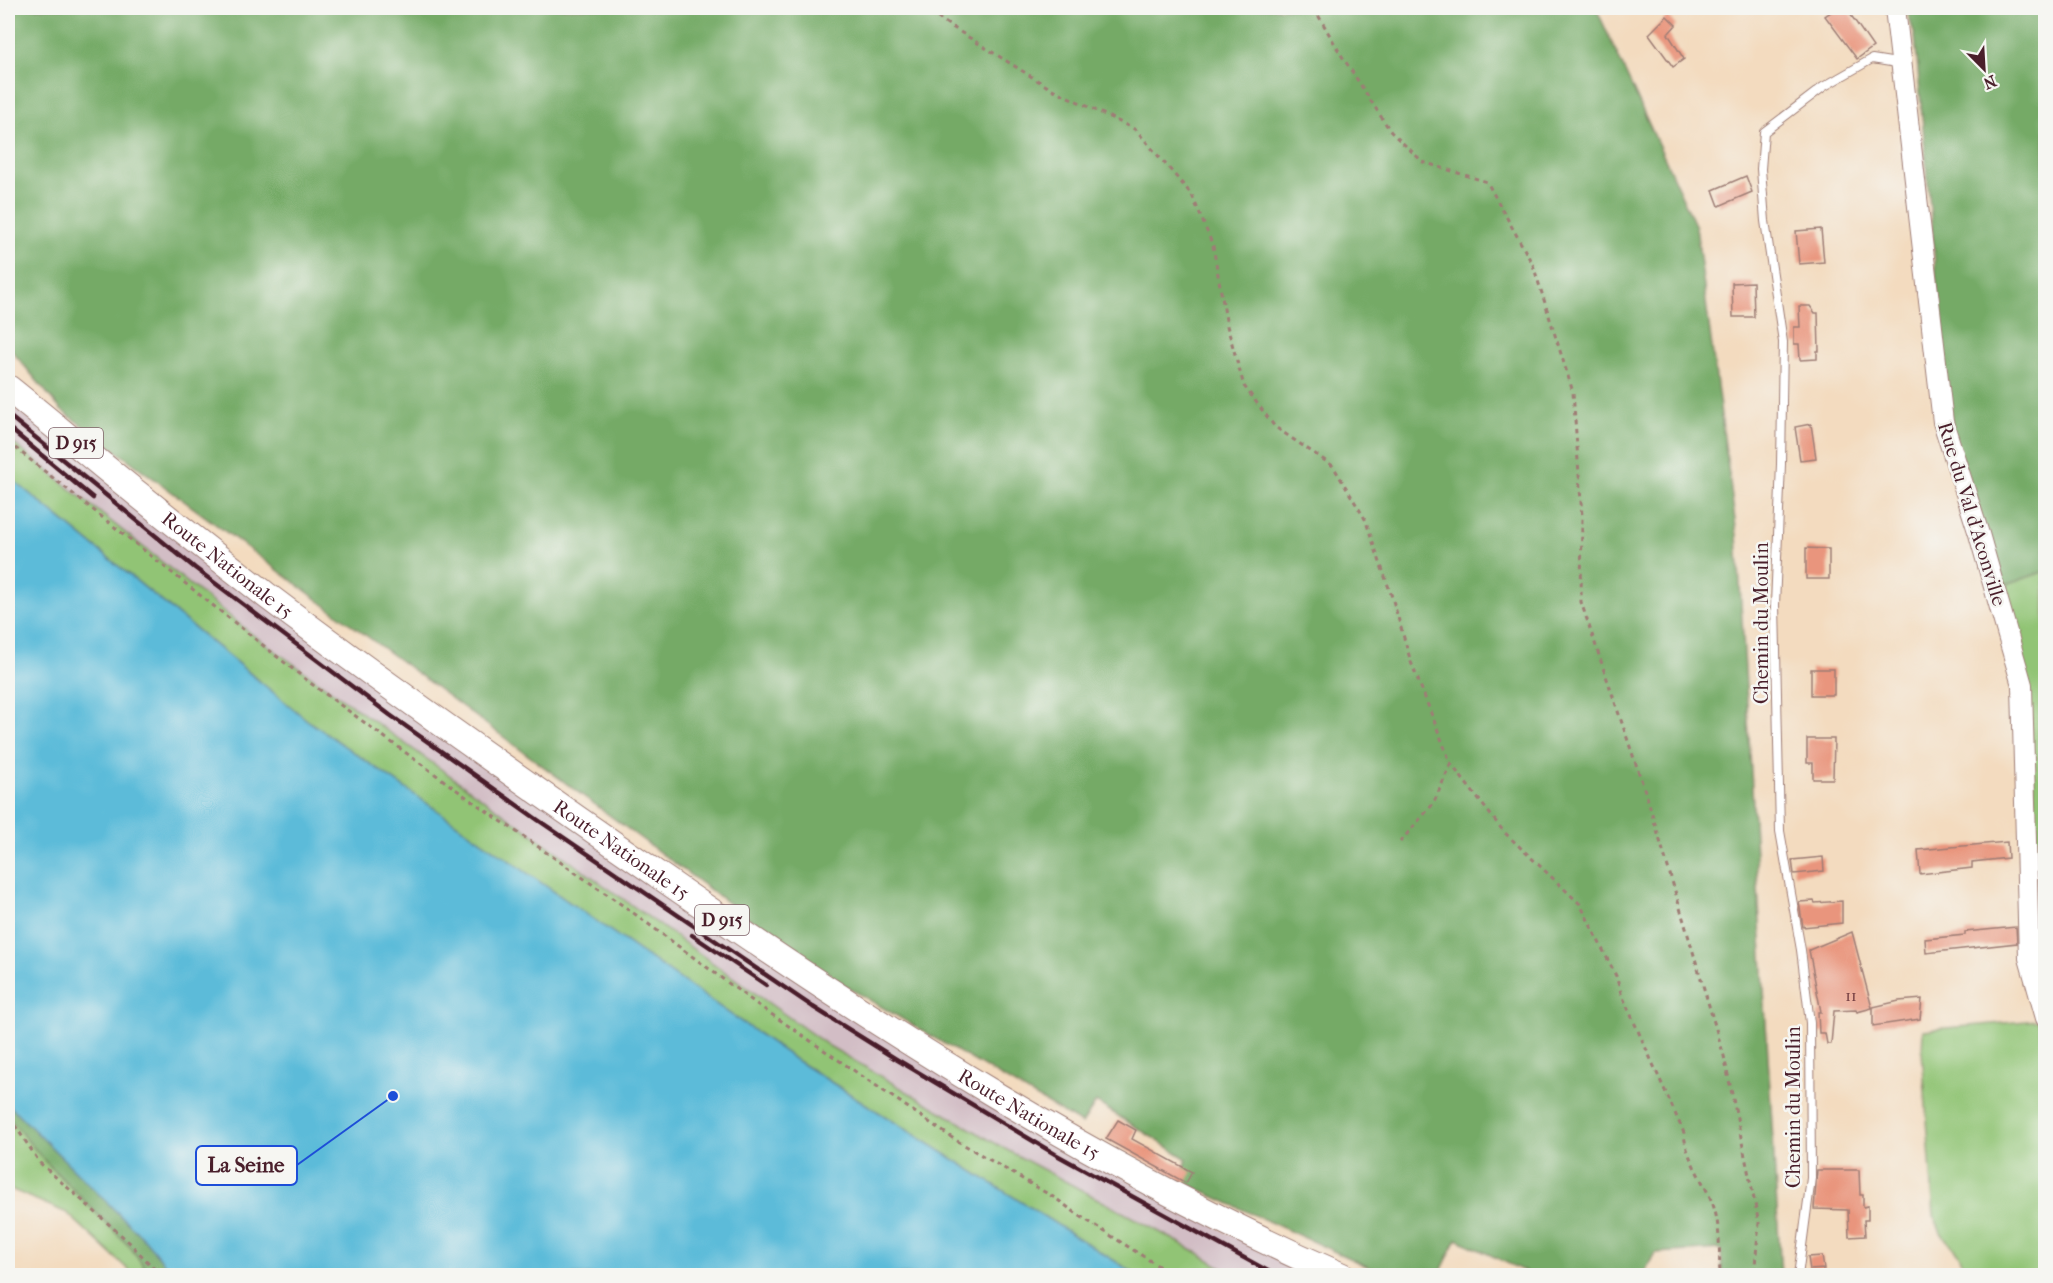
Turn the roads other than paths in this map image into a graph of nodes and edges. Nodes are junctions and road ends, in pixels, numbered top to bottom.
1 (1895, 8) edge
2 (1903, 64) junction
3 (8, 388) edge
4 (2046, 1018) edge
5 (1342, 1275) edge
6 (1798, 1275) edge

1 - 2 street, Rue du Val d'Aconville
2 - 4 street, Rue du Val d'Aconville
2 - 6 lane, Chemin du Moulin
3 - 5 main road, Route Nationale 15 / D 915

